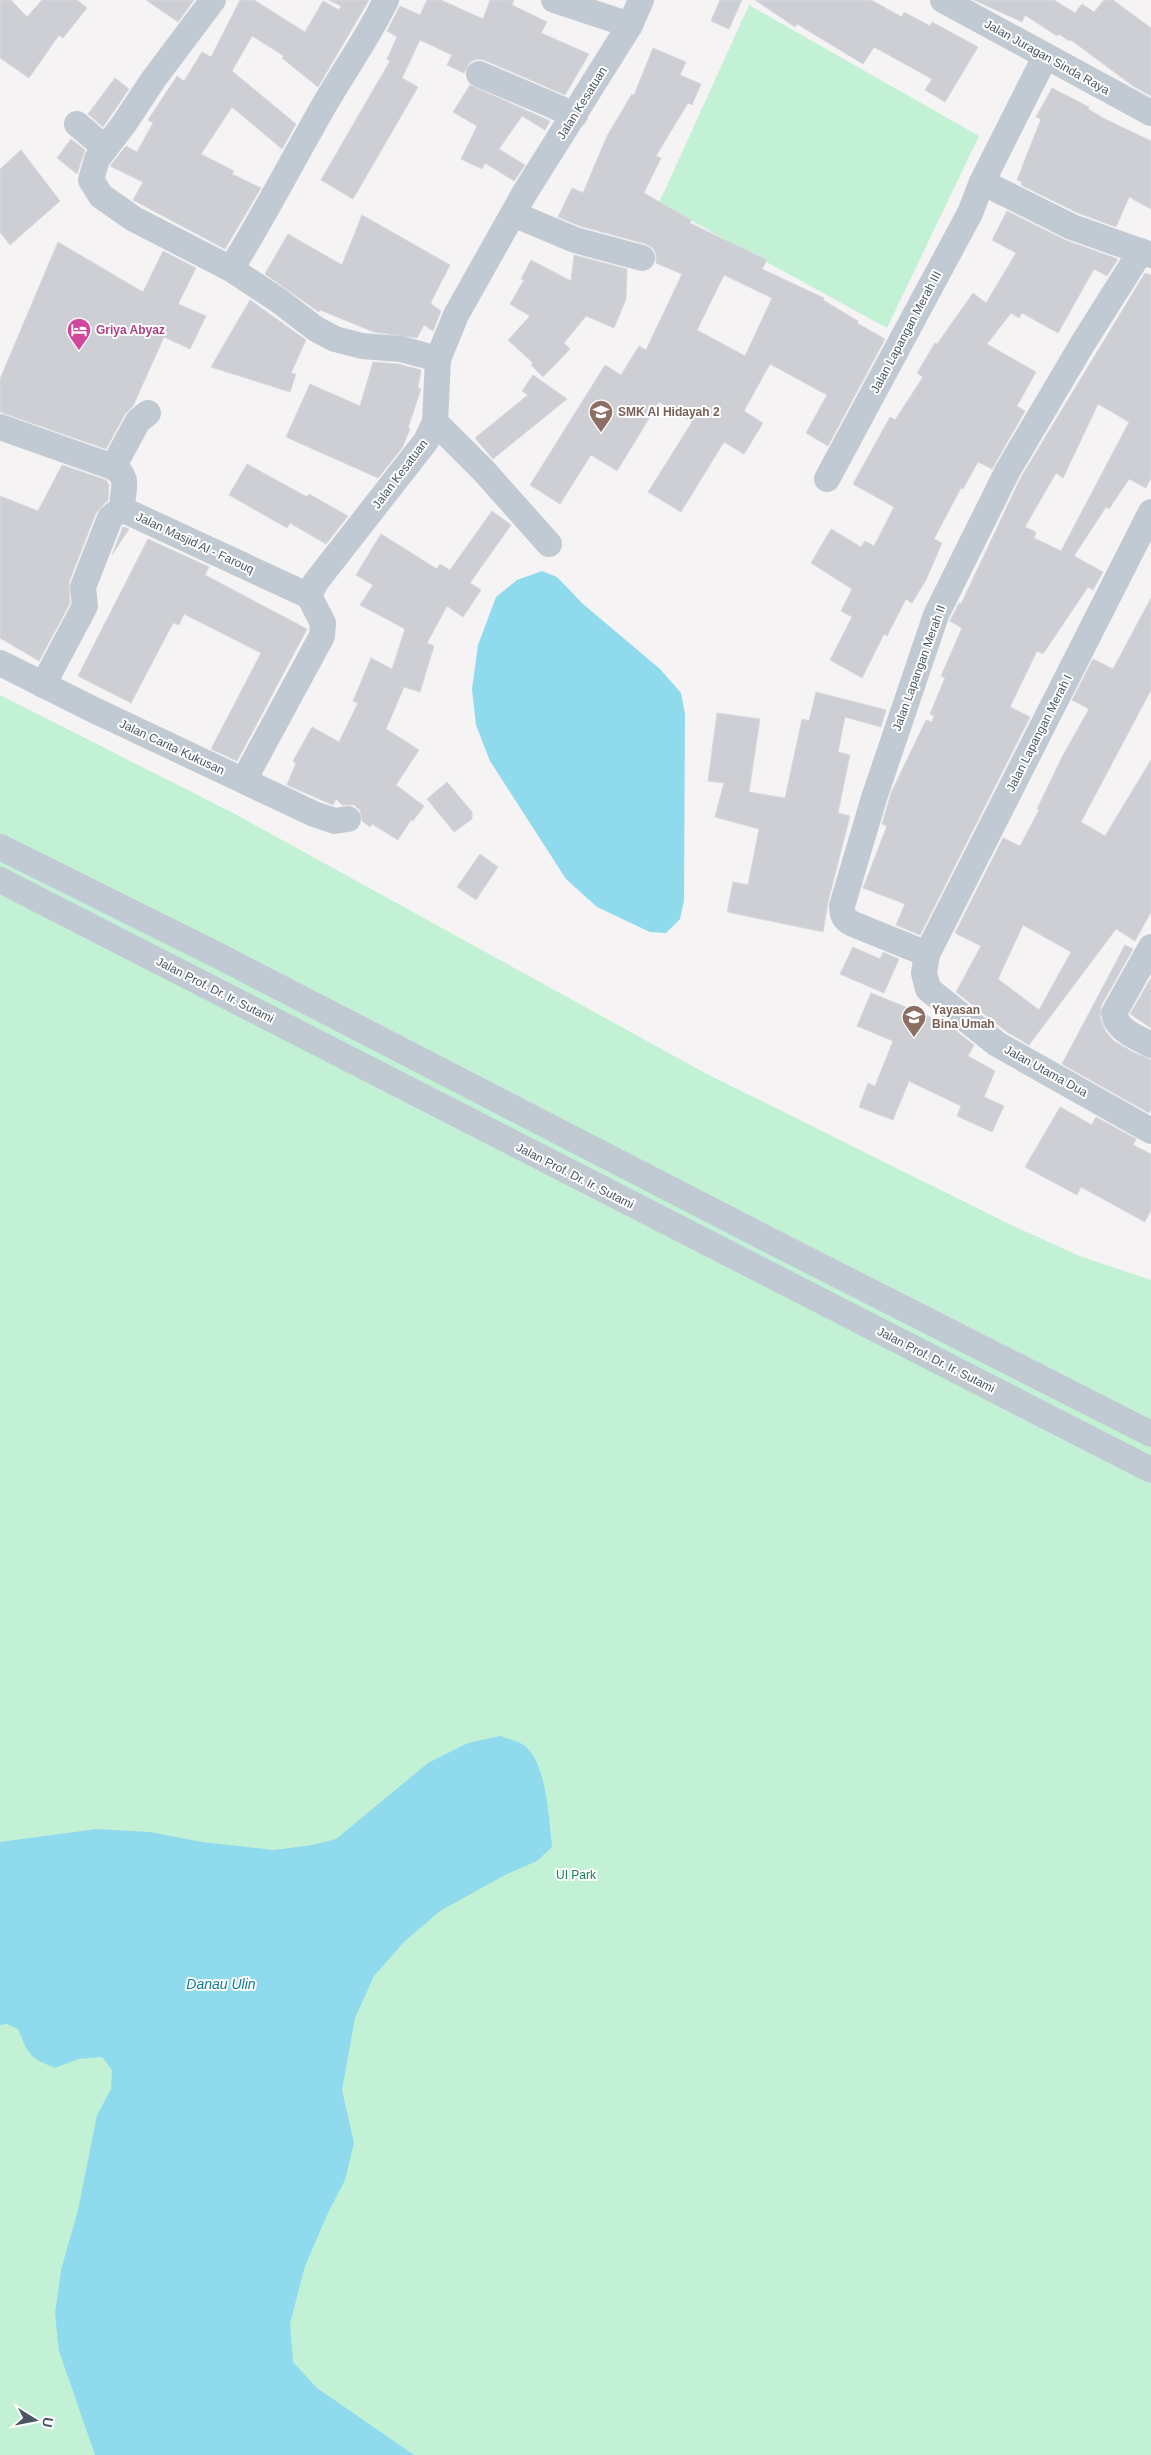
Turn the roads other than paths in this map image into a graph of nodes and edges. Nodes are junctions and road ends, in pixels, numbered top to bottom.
1 (213, 0) edge
2 (386, 0) edge
3 (554, 0) edge
4 (641, 0) edge
5 (943, 0) edge
6 (630, 25) junction
7 (1045, 57) junction
8 (479, 74) dead end
9 (1151, 113) edge
10 (575, 115) junction
11 (77, 124) dead end
12 (105, 148) junction
13 (982, 182) junction
14 (513, 214) junction
15 (1146, 253) edge
16 (642, 258) dead end
17 (231, 269) junction
18 (438, 359) junction
19 (148, 414) dead end
20 (435, 422) junction
21 (0, 427) edge
22 (113, 467) junction
23 (827, 479) dead end
24 (124, 509) junction
25 (1151, 512) edge
26 (549, 544) dead end
27 (309, 596) junction
28 (0, 663) edge
29 (43, 685) junction
30 (244, 780) junction
31 (348, 819) dead end
32 (0, 847) edge
33 (0, 880) edge
34 (1151, 947) edge
35 (927, 954) junction
36 (1151, 1044) edge
37 (1151, 1131) edge
38 (1151, 1434) edge
39 (1151, 1470) edge

1 - 12 street
2 - 17 street
3 - 6 street
4 - 6 street, Jalan Kesatuan
5 - 7 street, Jalan Juragan Sinda Raya
6 - 10 street, Jalan Kesatuan
7 - 9 street, Jalan Juragan Sinda Raya
7 - 13 street, Jalan Lapangan Merah III
8 - 10 street
10 - 14 street, Jalan Kesatuan
11 - 12 street
12 - 17 street
13 - 15 street
13 - 23 street, Jalan Lapangan Merah III
14 - 16 street
14 - 18 street, Jalan Kesatuan
15 - 35 street, Jalan Lapangan Merah II
17 - 18 street
18 - 20 street, Jalan Kesatuan
19 - 22 street
20 - 26 street
20 - 27 street, Jalan Kesatuan
21 - 22 street
22 - 24 street, Jalan Masjid Al - Farouq
24 - 27 street, Jalan Masjid Al - Farouq
24 - 29 street
25 - 35 street, Jalan Lapangan Merah I
27 - 30 street
28 - 29 street, Jalan Carita Kukusan
29 - 30 street, Jalan Carita Kukusan
30 - 31 street, Jalan Carita Kukusan
32 - 38 street
33 - 39 street, Jalan Prof. Dr. Ir. Sutami
34 - 36 street
35 - 37 street, Jalan Utama Dua

